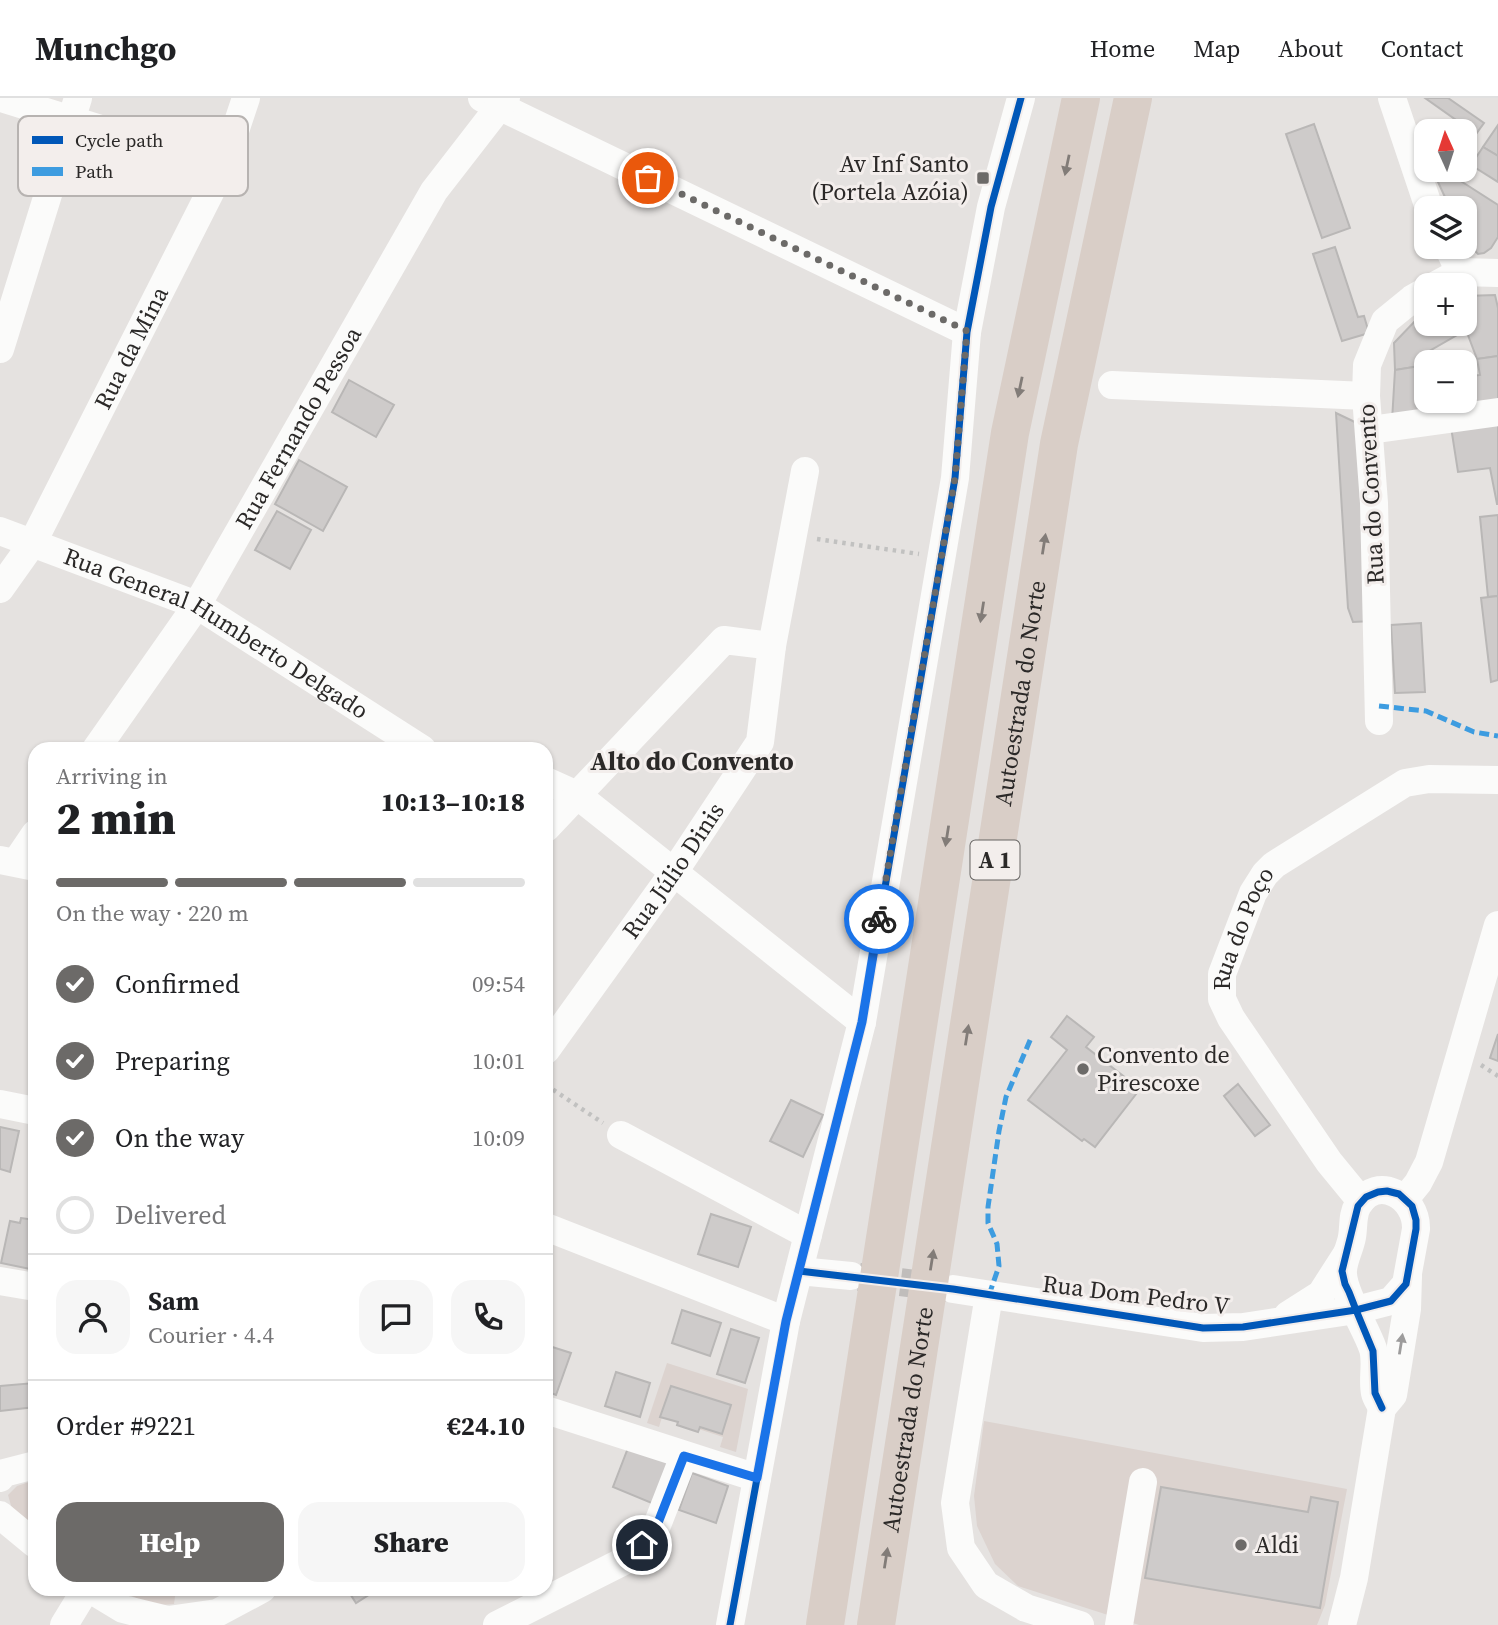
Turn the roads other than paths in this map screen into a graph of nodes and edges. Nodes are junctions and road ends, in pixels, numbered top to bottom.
1 (1, 98) edge
2 (246, 98) edge
3 (1021, 98) edge
4 (1081, 98) edge
5 (1133, 98) edge
6 (1392, 98) edge
7 (496, 101) edge
8 (75, 110) edge
9 (240, 116) edge
10 (48, 196) edge
11 (208, 196) edge
12 (1425, 196) edge
13 (1498, 273) edge
14 (1477, 276) edge
15 (1414, 298) edge
16 (967, 331) junction
17 (0, 349) edge
18 (1112, 384) dead end
19 (1366, 396) junction
20 (1498, 412) edge
21 (1370, 430) junction
22 (805, 471) dead end
23 (0, 531) edge
24 (32, 544) junction
25 (0, 589) edge
26 (197, 605) junction
27 (772, 646) junction
28 (1379, 721) dead end
29 (101, 742) edge
30 (411, 742) edge
31 (1498, 780) edge
32 (553, 784) edge
33 (577, 795) junction
34 (553, 821) edge
35 (28, 845) edge
36 (17, 863) edge
37 (674, 872) junction
38 (1498, 925) edge
39 (1498, 997) edge
40 (1472, 1015) junction
41 (862, 1022) junction
42 (553, 1040) edge
43 (0, 1104) edge
44 (28, 1110) edge
45 (621, 1135) road end
46 (1405, 1199) junction
47 (1361, 1201) junction
48 (553, 1230) edge
49 (808, 1235) junction
50 (1348, 1253) junction
51 (799, 1271) junction
52 (1408, 1271) junction
53 (851, 1276) tunnel mouth
54 (0, 1281) edge
55 (28, 1286) edge
56 (953, 1289) tunnel mouth
57 (989, 1295) junction
58 (1361, 1303) junction
59 (1280, 1320) junction
60 (786, 1321) junction
61 (1382, 1408) junction
62 (553, 1412) edge
63 (684, 1456) junction
64 (28, 1467) edge
65 (0, 1478) edge
66 (757, 1478) junction
67 (1143, 1482) dead end
68 (0, 1515) edge
69 (28, 1538) edge
70 (83, 1596) edge
71 (100, 1596) edge
72 (252, 1596) edge
73 (1025, 1617) edge
74 (220, 1619) edge
75 (64, 1625) edge
76 (497, 1625) edge
77 (730, 1625) edge
78 (825, 1625) edge
79 (876, 1625) edge
80 (1080, 1625) edge
81 (1119, 1625) edge
82 (1342, 1625) edge

1 - 8 street
2 - 9 street, Rua da Mina
3 - 16 street
4 -> 78 highway, Autoestrada do Norte / A 1
79 -> 5 highway, Autoestrada do Norte / A 1
6 - 12 street
7 - 16 street
7 - 26 street, Rua Fernando Pessoa
10 - 17 street
11 - 24 street, Rua da Mina
13 - 14 street
15 - 19 street, Rua do Convento
16 - 41 street
18 - 19 street
19 - 21 street, Rua do Convento
20 - 21 street
21 - 28 street, Rua do Convento
22 - 27 street, Rua Júlio Dinis
23 - 24 street, Rua General Humberto Delgado
24 - 25 street, Rua da Mina
24 - 26 street, Rua General Humberto Delgado
26 - 29 street, Rua Fernando Pessoa
26 - 30 street, Rua General Humberto Delgado
27 - 33 street
27 - 37 street, Rua Júlio Dinis
31 - 47 street, Rua do Poço
32 - 33 street
33 - 34 street
33 - 37 street
35 - 36 street
37 - 41 street
37 - 42 street, Rua Júlio Dinis
38 - 40 street
39 - 40 street
40 - 46 street
41 - 49 street
43 - 44 street
45 - 49 street
46 - 47 street
46 - 52 street
47 - 50 street, Rua Dom Pedro V
48 - 60 street
49 - 51 street
50 - 58 street, Rua Dom Pedro V
50 - 59 street, Rua Dom Pedro V
51 - 53 street
51 - 60 street
52 - 58 street
61 -> 52 street
54 - 55 street
56 - 57 street, Rua Dom Pedro V
57 - 59 street, Rua Dom Pedro V
57 - 73 street
58 - 59 street, Rua Dom Pedro V
58 - 61 street, Rua Dom Pedro V
60 - 66 street
61 - 82 street
62 - 63 street
63 - 66 street
63 - 76 street
64 - 65 street
66 - 77 street
67 - 81 street
68 - 69 street
70 - 75 street
71 - 74 street
72 - 74 street
73 - 80 street

